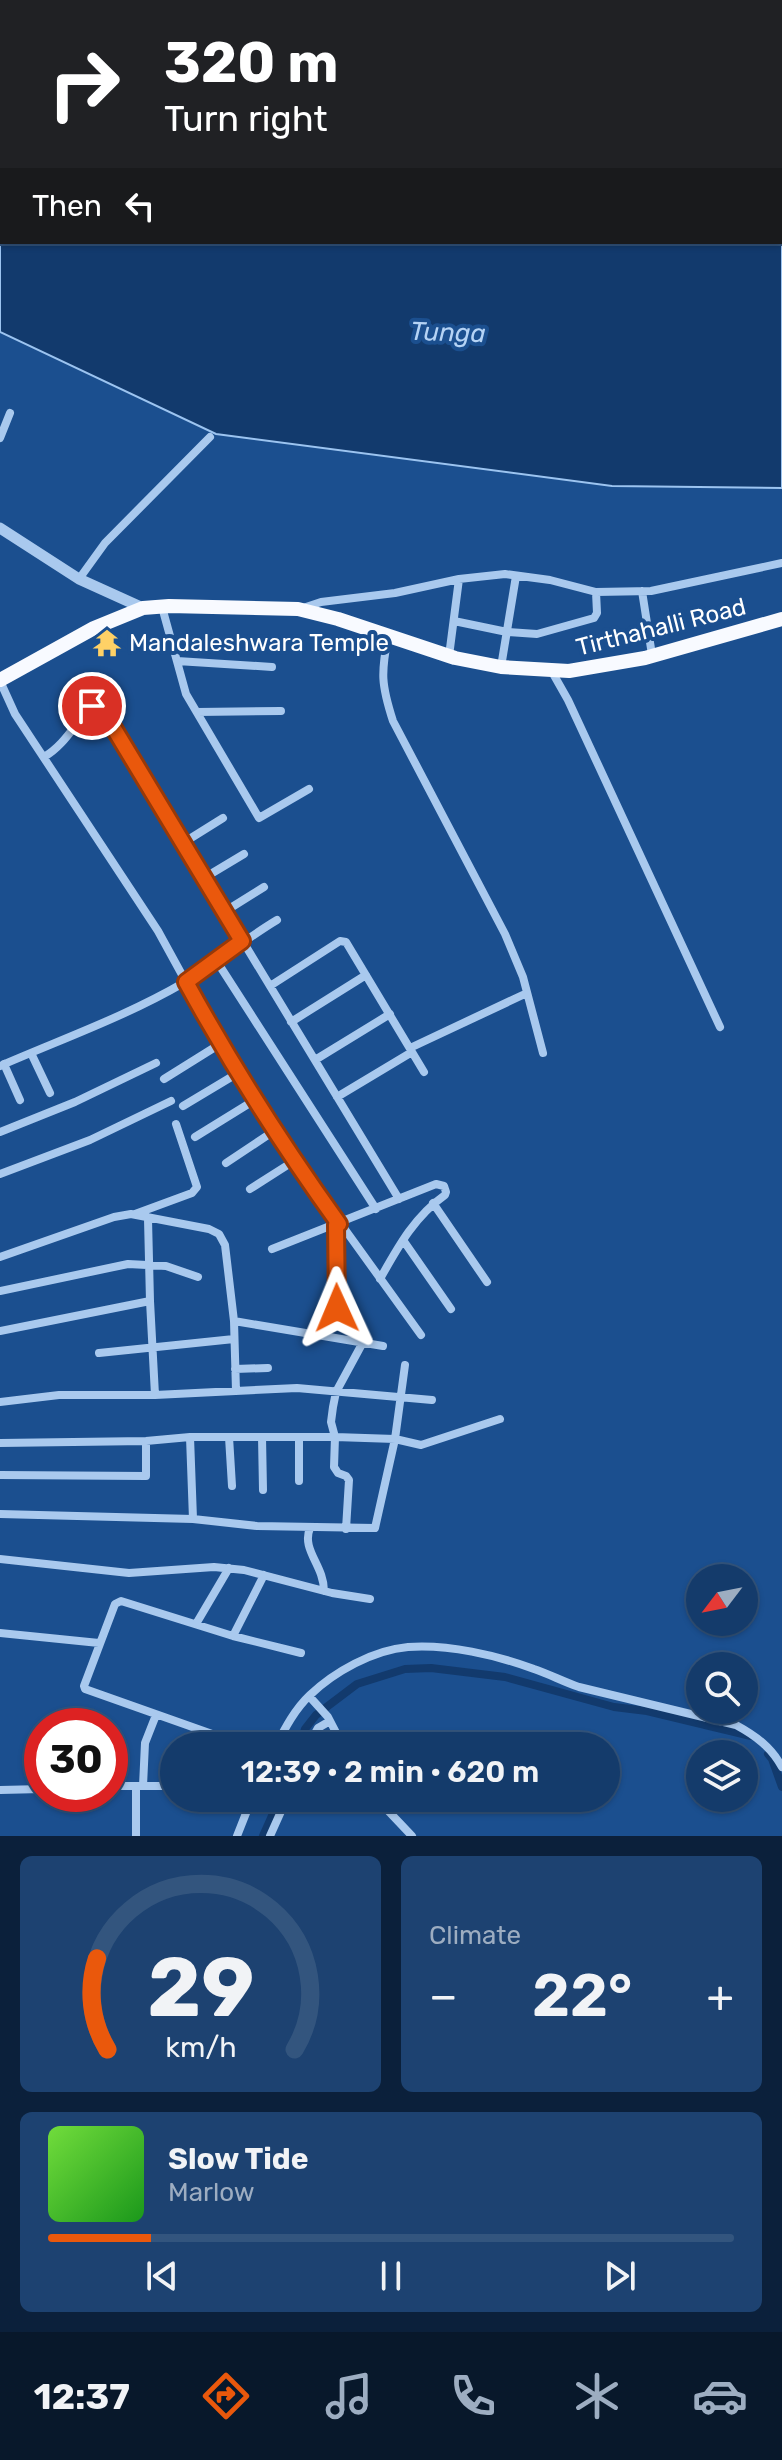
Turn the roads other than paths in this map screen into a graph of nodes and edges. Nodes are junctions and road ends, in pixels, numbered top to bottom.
1 (10, 413) dead end
2 (210, 437) dead end
3 (0, 438) edge
4 (0, 528) edge
5 (782, 563) edge
6 (516, 576) junction
7 (79, 579) junction
8 (459, 579) junction
9 (642, 591) junction
10 (596, 592) junction
11 (162, 607) junction
12 (143, 608) junction
13 (298, 609) junction
14 (782, 619) edge
15 (454, 621) junction
16 (507, 632) junction
17 (388, 636) junction
18 (652, 655) junction
19 (449, 656) junction
20 (177, 661) junction
21 (272, 667) dead end
22 (501, 667) junction
23 (551, 670) junction
24 (0, 681) edge
25 (281, 711) dead end
26 (197, 712) junction
27 (44, 757) junction
28 (309, 789) dead end
29 (223, 818) dead end
30 (183, 843) junction
31 (244, 854) dead end
32 (204, 878) junction
33 (264, 887) dead end
34 (224, 912) junction
35 (277, 920) dead end
36 (242, 941) junction
37 (216, 960) junction
38 (366, 975) junction
39 (186, 982) junction
40 (270, 986) junction
41 (527, 993) junction
42 (390, 1014) junction
43 (291, 1022) junction
44 (720, 1027) dead end
45 (220, 1044) junction
46 (411, 1050) junction
47 (31, 1053) junction
48 (543, 1053) dead end
49 (315, 1060) junction
50 (156, 1063) dead end
51 (2, 1065) edge
52 (424, 1072) dead end
53 (238, 1073) junction
54 (164, 1079) dead end
55 (50, 1093) dead end
56 (337, 1097) junction
57 (20, 1100) dead end
58 (255, 1100) junction
59 (171, 1101) dead end
60 (183, 1106) dead end
61 (176, 1124) dead end
62 (274, 1131) junction
63 (0, 1132) edge
64 (195, 1137) dead end
65 (294, 1161) junction
66 (226, 1163) dead end
67 (0, 1174) edge
68 (250, 1189) dead end
69 (399, 1199) junction
70 (433, 1203) junction
71 (376, 1209) junction
72 (134, 1215) junction
73 (148, 1219) junction
74 (338, 1224) junction
75 (403, 1240) junction
76 (272, 1249) dead end
77 (0, 1257) edge
78 (149, 1264) junction
79 (198, 1277) dead end
80 (380, 1279) junction
81 (487, 1282) dead end
82 (0, 1291) edge
83 (150, 1301) junction
84 (337, 1308) dead end
85 (451, 1309) dead end
86 (234, 1321) junction
87 (0, 1331) edge
88 (421, 1335) dead end
89 (234, 1339) junction
90 (362, 1344) junction
91 (383, 1346) dead end
92 (153, 1347) junction
93 (99, 1353) dead end
94 (405, 1365) dead end
95 (268, 1368) dead end
96 (235, 1369) junction
97 (236, 1391) junction
98 (336, 1392) junction
99 (155, 1395) junction
100 (401, 1397) junction
101 (432, 1400) dead end
102 (0, 1402) edge
103 (500, 1419) dead end
104 (190, 1437) junction
105 (229, 1437) junction
106 (262, 1437) junction
107 (299, 1437) junction
108 (335, 1437) junction
109 (395, 1439) junction
110 (146, 1441) junction
111 (0, 1443) edge
112 (0, 1475) edge
113 (299, 1481) dead end
114 (232, 1486) dead end
115 (263, 1490) dead end
116 (0, 1514) edge
117 (193, 1519) junction
118 (310, 1528) junction
119 (346, 1529) junction
120 (0, 1559) edge
121 (229, 1568) junction
122 (264, 1575) junction
123 (324, 1591) junction
124 (370, 1599) dead end
125 (196, 1624) junction
126 (0, 1633) edge
127 (233, 1636) junction
128 (99, 1643) junction
129 (301, 1653) dead end
130 (311, 1698) junction
131 (156, 1715) junction
132 (329, 1719) junction
133 (206, 1732) edge
134 (283, 1732) edge
135 (316, 1732) edge
136 (336, 1732) edge
137 (782, 1767) edge
138 (128, 1786) edge
139 (140, 1786) junction
140 (160, 1786) edge
141 (24, 1789) edge
142 (0, 1790) edge
143 (246, 1812) edge
144 (281, 1812) edge
145 (389, 1812) edge
146 (136, 1836) edge
147 (237, 1836) edge
148 (270, 1836) edge
149 (412, 1836) edge

1 - 3 street
2 - 7 street
4 - 7 street
5 - 9 street
6 - 8 street
6 - 10 street
6 - 16 street
7 - 12 street
8 - 13 street
8 - 15 street
9 - 10 street
9 - 18 street
10 - 16 street
11 - 12 highway, Tirthahalli Road
11 - 13 highway, Tirthahalli Road
11 - 20 street
12 - 24 highway, Tirthahalli Road
13 - 17 highway, Tirthahalli Road
14 - 18 highway, Tirthahalli Road
15 - 16 street
15 - 19 street
16 - 22 street
17 - 19 highway, Tirthahalli Road
17 - 41 street
18 - 23 highway, Tirthahalli Road
19 - 22 highway, Tirthahalli Road
20 - 21 street
20 - 26 street
22 - 23 highway, Tirthahalli Road
23 - 44 street
24 - 27 street
25 - 26 street
26 - 28 street
27 - 30 street
27 - 39 street
29 - 30 street
30 - 32 street
31 - 32 street
32 - 34 street
33 - 34 street
34 - 36 street
35 - 36 street
36 - 37 street
36 - 40 street
37 - 39 street
37 - 71 street
38 - 40 street
38 - 42 street
38 - 43 street
39 - 45 street
39 - 47 street
40 - 43 street
41 - 46 street
41 - 48 street
42 - 46 street
42 - 49 street
43 - 49 street
45 - 53 street
45 - 54 street
46 - 52 street
46 - 56 street
47 - 51 street
47 - 55 street
49 - 56 street
50 - 63 street
51 - 57 street
53 - 58 street
53 - 60 street
56 - 69 street
58 - 62 street
58 - 64 street
59 - 67 street
61 - 72 street
62 - 65 street
62 - 66 street
65 - 68 street
65 - 74 street
69 - 70 street
69 - 71 street
70 - 75 street
70 - 81 street
71 - 74 street
72 - 73 street
72 - 77 street
73 - 78 street
73 - 86 street
74 - 76 street
74 - 80 street
74 - 84 street
75 - 80 street
75 - 85 street
78 - 79 street
78 - 82 street
78 - 83 street
80 - 88 street
83 - 87 street
83 - 92 street
86 - 89 street
86 - 90 street
89 - 92 street
89 - 96 street
90 - 91 street
90 - 98 street
92 - 93 street
92 - 99 street
94 - 100 street
95 - 96 street
96 - 97 street
97 - 98 street
97 - 99 street
98 - 100 street
98 - 108 street
99 - 102 street
100 - 101 street
100 - 109 street
103 - 109 street
104 - 105 street
104 - 110 street
104 - 117 street
105 - 106 street
105 - 114 street
106 - 107 street
106 - 115 street
107 - 108 street
107 - 113 street
108 - 109 street
108 - 119 street
109 - 119 street
110 - 111 street
110 - 112 street
116 - 117 street
117 - 118 street
118 - 119 street
118 - 123 street
120 - 121 street
121 - 122 street
121 - 125 street
122 - 123 street
122 - 127 street
123 - 124 street
125 - 127 street
125 - 128 street
126 - 128 street
127 - 129 street
128 - 131 street
130 - 132 street
130 - 134 street
130 - 137 street
131 - 133 street
131 - 139 street
132 - 135 street
132 - 136 street
138 - 139 street
139 - 140 street
139 - 146 street
141 - 142 street
143 - 147 street
144 - 148 street
145 - 149 street

